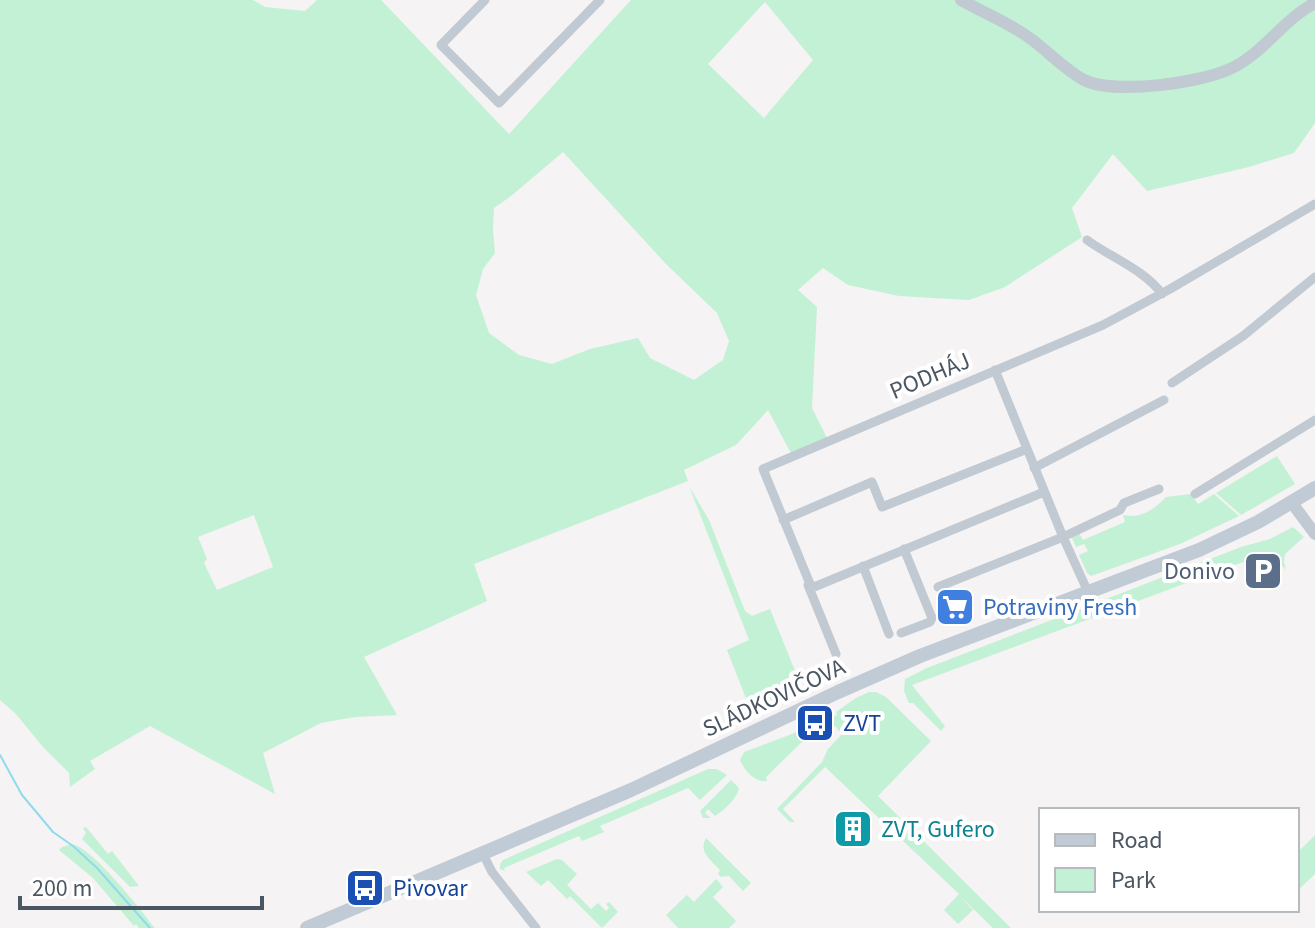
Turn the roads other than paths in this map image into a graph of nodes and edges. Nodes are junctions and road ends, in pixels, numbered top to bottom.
1 (485, 0) edge
2 (600, 0) edge
3 (961, 0) edge
4 (1315, 3) edge
5 (1314, 208) edge
6 (1087, 240) dead end
7 (1315, 277) edge
8 (1162, 294) junction
9 (995, 370) junction
10 (1172, 383) dead end
11 (1164, 400) dead end
12 (1315, 420) edge
13 (1027, 449) junction
14 (1034, 468) junction
15 (1315, 488) edge
16 (1159, 489) dead end
17 (1044, 492) junction
18 (1195, 494) dead end
19 (1292, 503) junction
20 (783, 520) junction
21 (1315, 534) edge
22 (1063, 537) junction
23 (904, 549) junction
24 (863, 566) junction
25 (808, 585) dead end
26 (938, 587) dead end
27 (1088, 592) junction
28 (901, 633) dead end
29 (889, 634) dead end
30 (836, 654) dead end
31 (483, 854) junction
32 (307, 928) edge
33 (536, 928) edge

1 - 2 street
3 - 4 street
5 - 8 street, PODHÁJ
6 - 8 street
7 - 10 street
8 - 9 street, PODHÁJ
9 - 13 street
9 - 20 street, PODHÁJ
11 - 14 street
12 - 18 street
13 - 14 street
13 - 20 street
14 - 17 street
15 - 19 main road, SLÁDKOVIČOVA
16 - 22 street
17 - 22 street
17 - 23 street, PODHÁJ
19 - 21 street
19 - 27 main road, SLÁDKOVIČOVA
20 - 24 street, PODHÁJ
22 - 26 street
22 - 27 street
23 - 24 street, PODHÁJ
23 - 28 street
24 - 29 street
25 - 30 street, SLÁDKOVIČOVA
27 - 31 main road, SLÁDKOVIČOVA
31 - 32 main road, SLÁDKOVIČOVA
31 - 33 street

